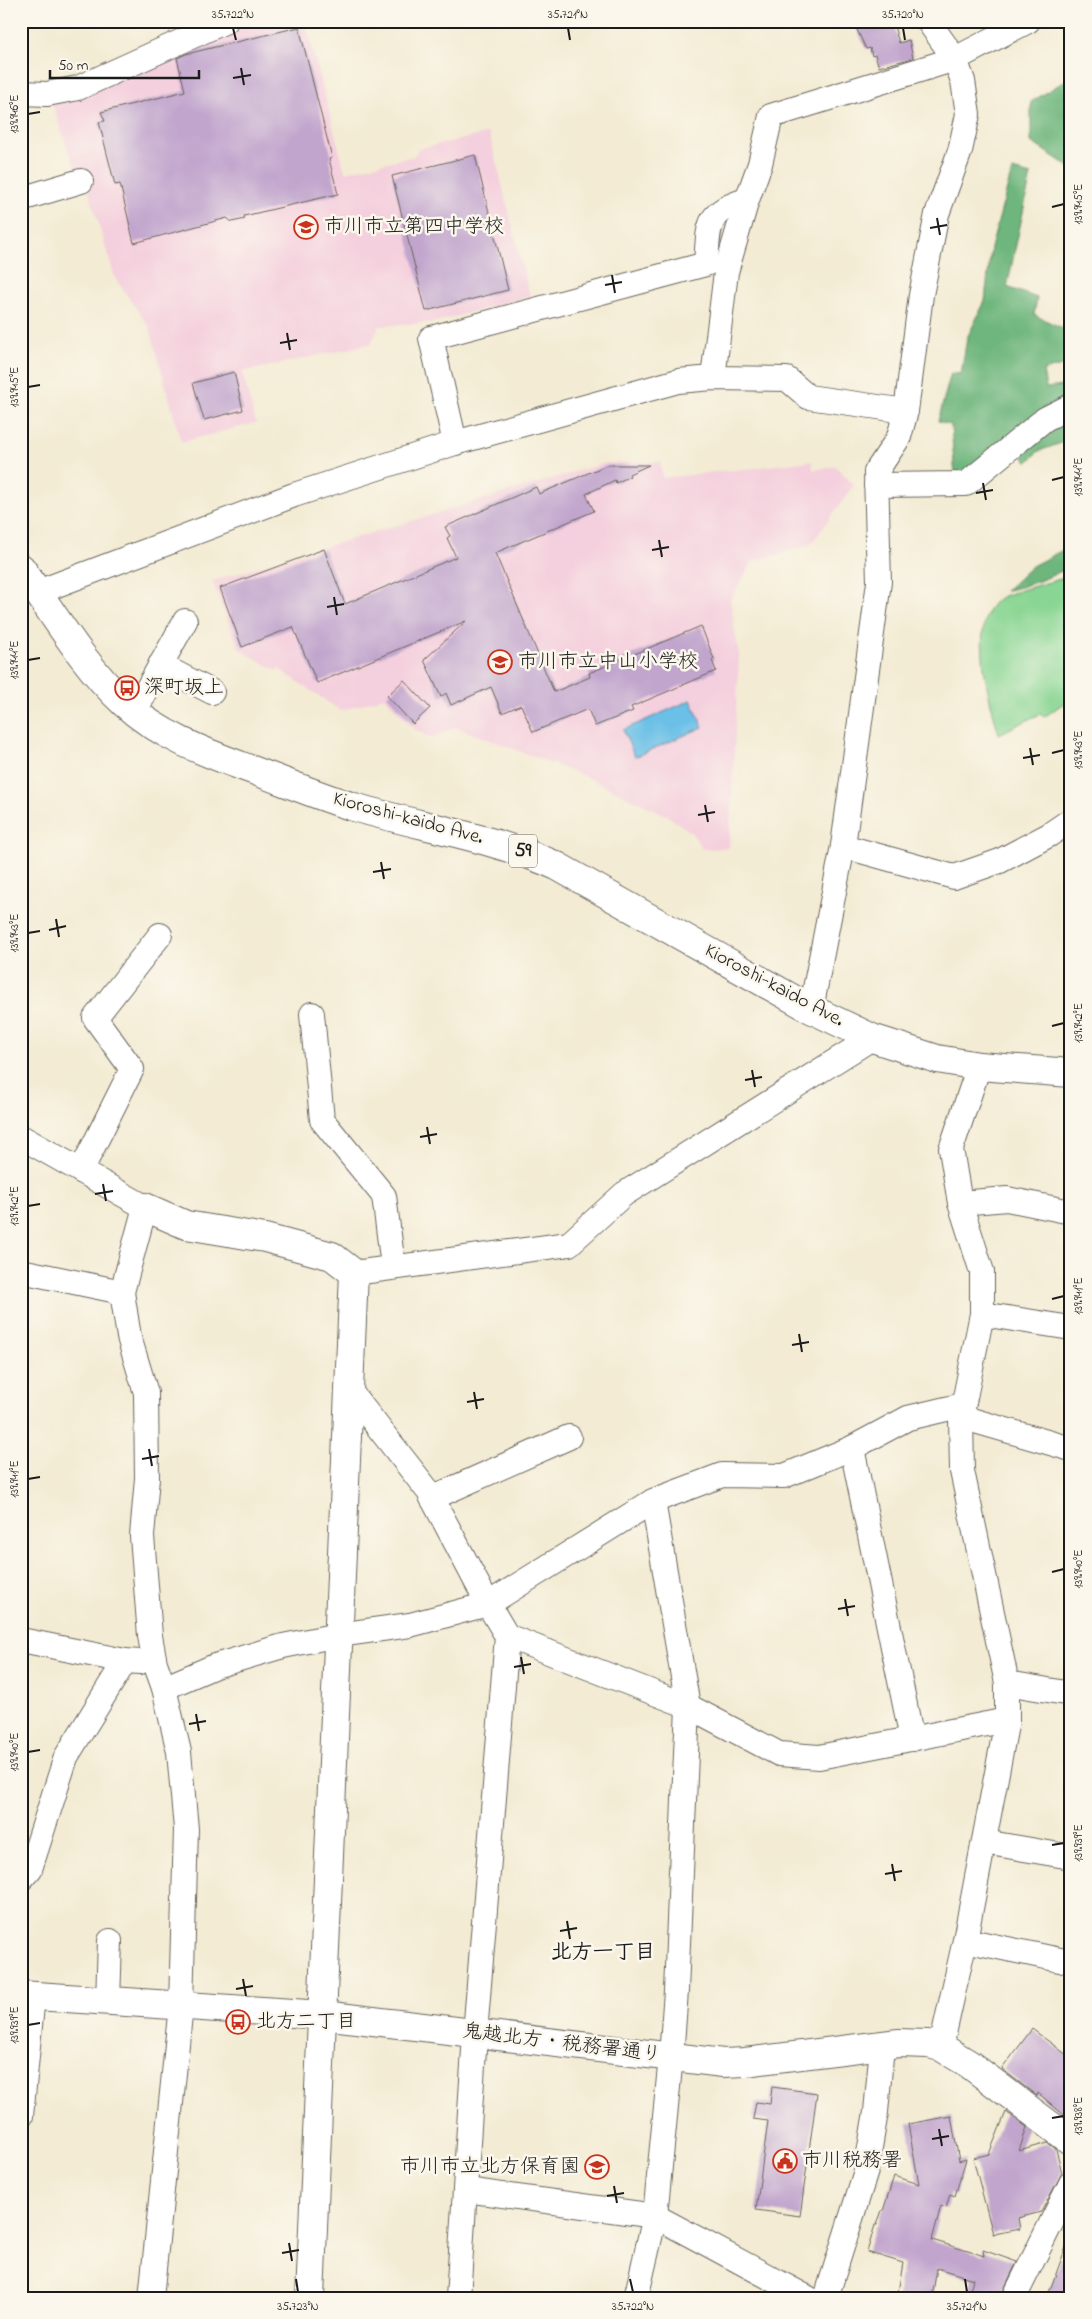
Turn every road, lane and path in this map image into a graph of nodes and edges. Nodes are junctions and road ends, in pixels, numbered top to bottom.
1 (226, 21) edge
2 (928, 21) edge
3 (1028, 21) edge
4 (955, 59) junction
5 (21, 93) edge
6 (81, 181) dead end
7 (21, 198) edge
8 (746, 200) junction
9 (713, 378) junction
10 (1071, 406) edge
11 (906, 411) junction
12 (455, 443) junction
13 (876, 486) junction
14 (21, 568) edge
15 (38, 592) junction
16 (185, 620) dead end
17 (160, 665) junction
18 (212, 692) dead end
19 (135, 711) junction
20 (1071, 820) edge
21 (843, 846) junction
22 (160, 935) dead end
23 (811, 1009) junction
24 (312, 1014) dead end
25 (872, 1038) junction
26 (979, 1066) junction
27 (1071, 1073) edge
28 (21, 1137) edge
29 (81, 1171) junction
30 (960, 1203) junction
31 (145, 1208) junction
32 (1071, 1212) edge
33 (392, 1266) junction
34 (21, 1271) edge
35 (354, 1273) junction
36 (122, 1292) junction
37 (982, 1314) junction
38 (1071, 1328) edge
39 (348, 1390) junction
40 (962, 1411) junction
41 (569, 1437) dead end
42 (852, 1448) junction
43 (1071, 1449) edge
44 (432, 1498) junction
45 (652, 1501) junction
46 (488, 1604) junction
47 (338, 1635) junction
48 (507, 1636) junction
49 (21, 1640) edge
50 (125, 1661) junction
51 (155, 1663) junction
52 (1007, 1683) junction
53 (164, 1688) junction
54 (1071, 1694) edge
55 (688, 1706) junction
56 (1007, 1720) junction
57 (912, 1739) junction
58 (984, 1842) junction
59 (1071, 1858) edge
60 (21, 1879) edge
61 (965, 1940) junction
62 (110, 1941) dead end
63 (1060, 1960) dead end
64 (27, 1996) edge
65 (108, 2001) junction
66 (181, 2005) junction
67 (323, 2015) junction
68 (475, 2034) junction
69 (882, 2046) junction
70 (941, 2047) junction
71 (671, 2057) junction
72 (21, 2116) edge
73 (1071, 2141) edge
74 (1071, 2183) edge
75 (466, 2190) junction
76 (655, 2216) junction
77 (151, 2298) edge
78 (310, 2298) edge
79 (458, 2298) edge
80 (636, 2298) edge
81 (808, 2298) edge
82 (826, 2298) edge
83 (1014, 2298) edge

1 - 5 street
2 - 4 street
3 - 4 street
4 - 8 street
4 - 11 street
6 - 7 street
8 - 9 street
8 - 12 street
9 - 11 street
9 - 12 street
10 - 13 street
11 - 13 street
12 - 15 street
13 - 21 street
14 - 15 street, Kioroshi-kaido Ave. / 59
15 - 19 street, Kioroshi-kaido Ave. / 59
16 - 17 street
17 - 18 street
17 - 19 street
19 - 23 street, Kioroshi-kaido Ave. / 59
20 - 21 street
21 - 23 street
22 - 29 street
23 - 25 street, Kioroshi-kaido Ave. / 59
24 - 33 street
25 - 26 street, Kioroshi-kaido Ave. / 59
25 - 33 street
26 - 27 street, Kioroshi-kaido Ave. / 59
26 - 30 street
28 - 29 street
29 - 31 street
30 - 32 street
30 - 37 street
31 - 35 street
31 - 36 street
33 - 35 street
34 - 36 street
35 - 39 street
36 - 51 street
37 - 38 street
37 - 40 street
39 - 44 street
39 - 47 street
40 - 42 street
40 - 43 street
40 - 52 street
41 - 44 street
42 - 45 street
42 - 57 street
44 - 46 street
45 - 46 street
45 - 55 street
46 - 47 street
46 - 48 street
47 - 53 street
47 - 67 street
48 - 55 street
48 - 68 street
49 - 50 street
50 - 51 street
50 - 60 street
51 - 53 street
52 - 54 street
52 - 56 street
53 - 66 street
55 - 57 street
55 - 71 street
56 - 57 street
56 - 58 street
58 - 59 street
58 - 61 street
61 - 63 street
61 - 70 street
62 - 65 street
64 - 65 street, 鬼越北方・税務署通り
64 - 72 street
65 - 66 street, 鬼越北方・税務署通り
66 - 67 street, 鬼越北方・税務署通り
66 - 77 street
67 - 68 street, 鬼越北方・税務署通り
67 - 78 street
68 - 71 street, 鬼越北方・税務署通り
68 - 75 street
69 - 70 street, 鬼越北方・税務署通り
69 - 71 street, 鬼越北方・税務署通り
69 - 82 street
70 - 73 street, 鬼越北方・税務署通り
71 - 76 street
74 - 83 street
75 - 76 street
75 - 79 street
76 - 80 street
76 - 81 street

